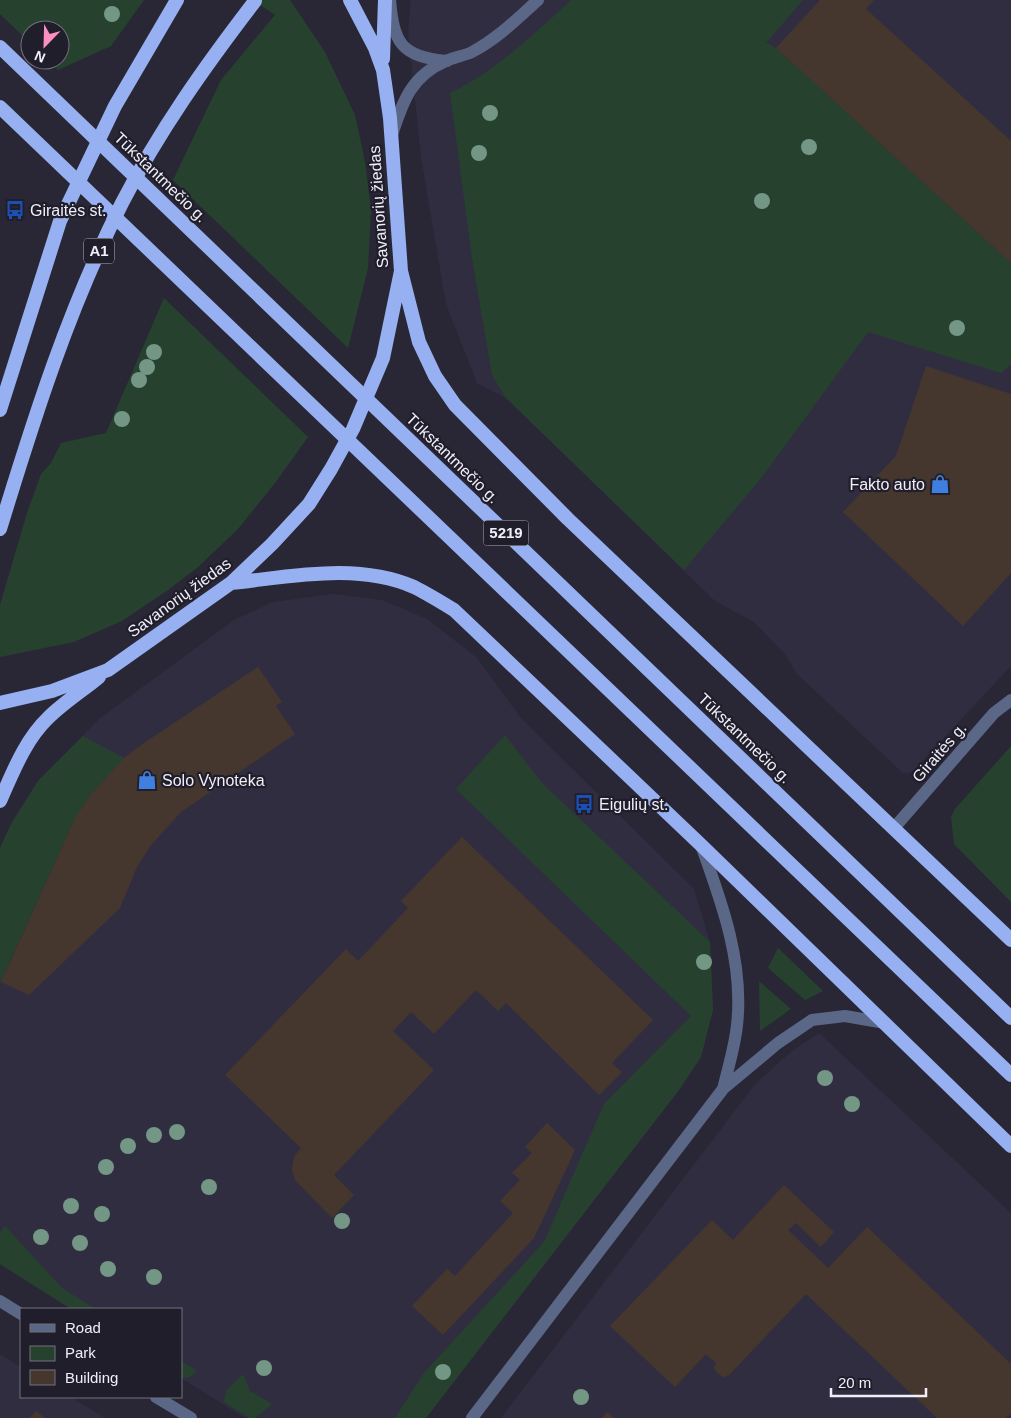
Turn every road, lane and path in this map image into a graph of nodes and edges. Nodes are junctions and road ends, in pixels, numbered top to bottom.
1 (177, 0) edge
2 (350, 0) edge
3 (385, 0) edge
4 (390, 0) edge
5 (538, 0) edge
6 (255, 1) dead end
7 (0, 47) edge
8 (447, 61) junction
9 (383, 70) junction
10 (0, 107) edge
11 (391, 138) junction
12 (401, 272) junction
13 (0, 410) edge
14 (0, 529) edge
15 (231, 583) junction
16 (108, 670) junction
17 (1011, 700) edge
18 (6, 702) edge
19 (0, 801) edge
20 (894, 828) junction
21 (701, 844) junction
22 (1011, 940) edge
23 (1011, 1018) edge
24 (885, 1023) junction
25 (1011, 1075) edge
26 (723, 1089) junction
27 (1011, 1146) edge
28 (0, 1301) edge
29 (20, 1313) edge
30 (158, 1398) edge
31 (191, 1418) edge
32 (472, 1418) edge

1 - 13 highway
2 - 9 highway, Savanorių žiedas
3 - 9 highway
4 - 8 street
5 - 8 street
6 - 14 highway, A1
7 - 23 highway, Tūkstantmečio g. / 5219, bridge
8 - 11 street
9 - 11 highway, Savanorių žiedas
10 - 25 highway, 5219, bridge
11 - 12 highway, Savanorių žiedas
12 - 15 highway, Savanorių žiedas
12 - 20 highway
15 - 16 highway, Savanorių žiedas
15 - 21 highway
16 - 18 highway, Savanorių žiedas
16 - 19 highway
17 - 20 street, Giraitės g.
20 - 22 highway
21 - 24 highway
21 - 26 street
24 - 26 street
24 - 27 highway
26 - 32 street
28 - 29 street
30 - 31 street

